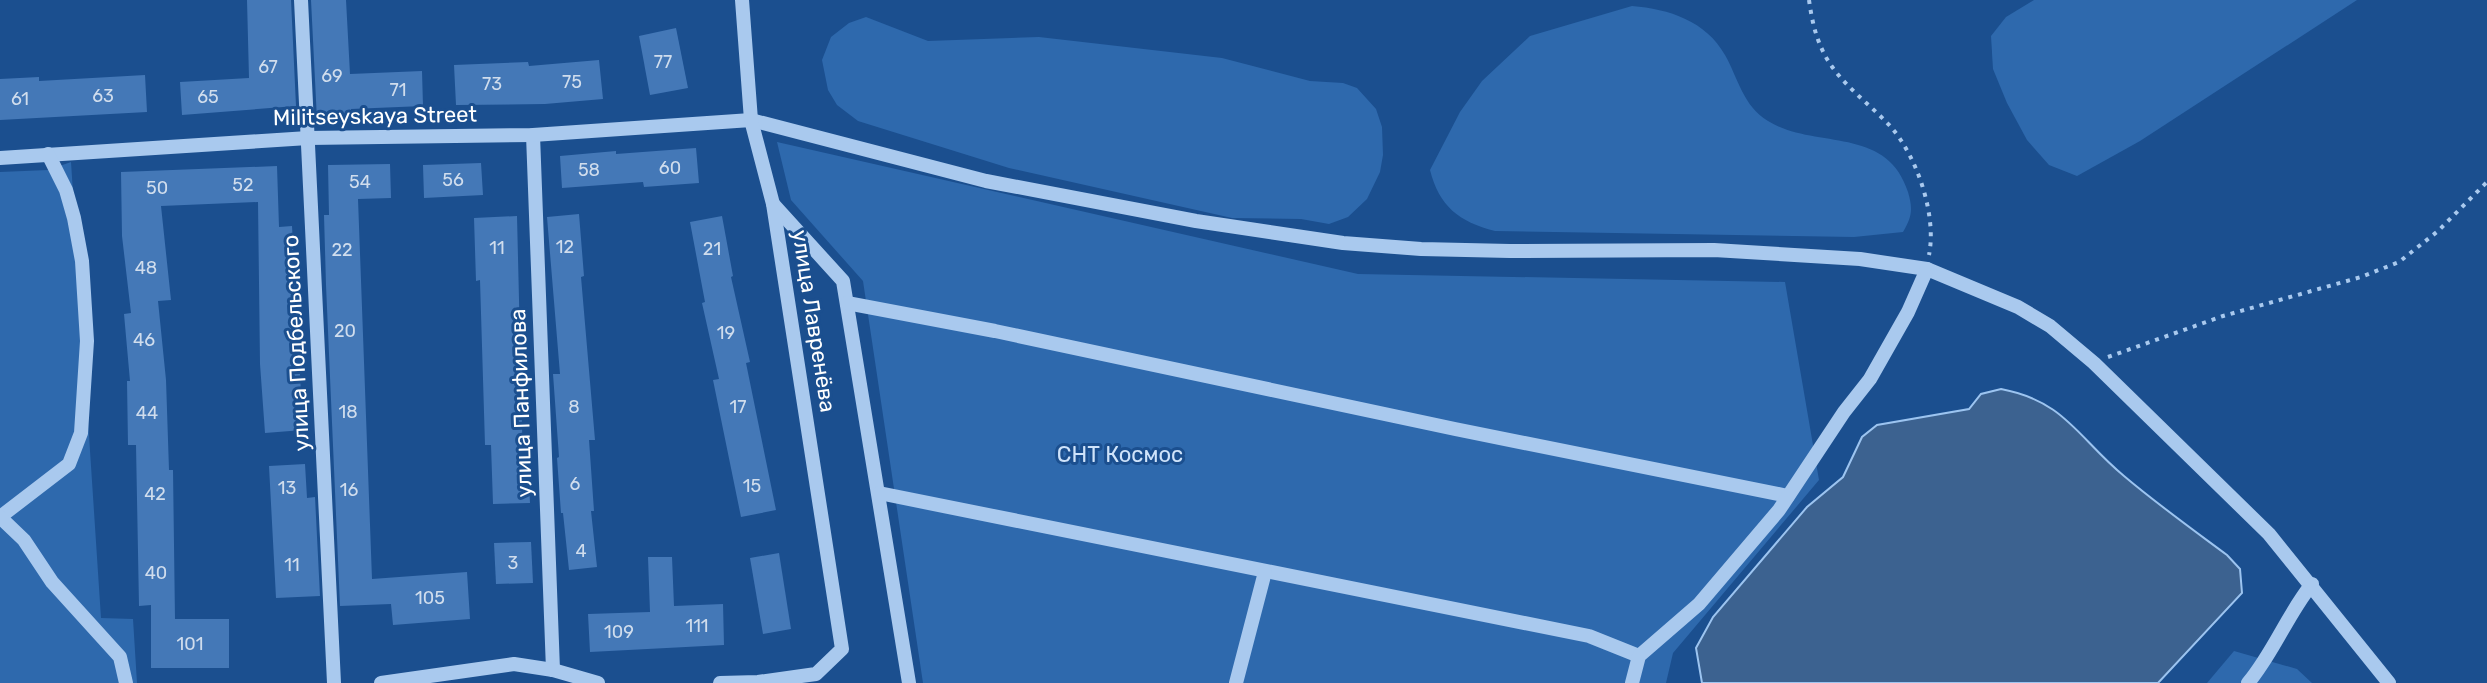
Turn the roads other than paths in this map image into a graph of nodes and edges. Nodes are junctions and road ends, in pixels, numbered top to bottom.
1 (301, 0) edge
2 (742, 0) edge
3 (751, 120) junction
4 (533, 135) junction
5 (308, 138) junction
6 (48, 154) junction
7 (0, 158) edge
8 (773, 204) junction
9 (1927, 269) junction
10 (847, 303) junction
11 (879, 493) junction
12 (1788, 496) junction
13 (0, 517) edge
14 (1265, 572) junction
15 (2312, 584) junction
16 (1639, 656) junction
17 (553, 670) junction
18 (126, 683) edge
19 (334, 683) edge
20 (381, 683) edge
21 (598, 683) edge
22 (720, 683) edge
23 (909, 683) edge
24 (1236, 683) edge
25 (1632, 683) edge
26 (2248, 683) edge
27 (2389, 683) edge

1 - 5 street, улица Подбельского
2 - 3 street, улица Лавренёва
3 - 4 street, Militseyskaya Street
3 - 8 street, улица Лавренёва
3 - 9 street, Militseyskaya Street
4 - 5 street, Militseyskaya Street
4 - 17 street, улица Панфилова
5 - 6 street, Militseyskaya Street
5 - 19 street, улица Подбельского
6 - 7 street, Militseyskaya Street
6 - 13 street
8 - 10 street
8 - 22 street, улица Лавренёва
9 - 12 street
9 - 15 street, Militseyskaya Street
10 - 11 street
10 - 12 street
11 - 14 street
11 - 23 street
12 - 16 street
13 - 18 street
14 - 16 street
14 - 24 street
15 - 26 street
15 - 27 street, Militseyskaya Street
16 - 25 street
17 - 20 street
17 - 21 street

